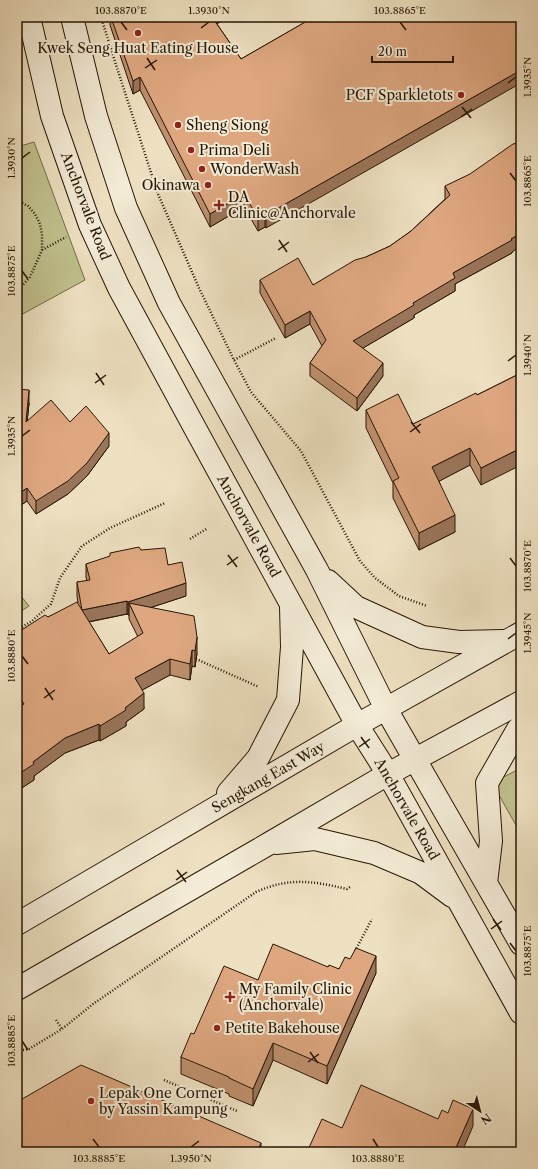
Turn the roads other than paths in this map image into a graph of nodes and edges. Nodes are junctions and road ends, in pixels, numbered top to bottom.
1 (29, 17) edge
2 (72, 17) edge
3 (317, 570) junction
4 (291, 603) junction
5 (513, 637) edge
6 (521, 702) edge
7 (386, 709) junction
8 (357, 724) junction
9 (521, 726) edge
10 (415, 759) junction
11 (388, 774) junction
12 (217, 807) junction
13 (270, 844) junction
14 (486, 883) junction
15 (458, 900) junction
16 (17, 924) edge
17 (521, 944) edge
18 (17, 989) edge
19 (521, 1013) edge

1 - 4 street, Anchorvale Road
2 - 3 street
3 - 5 street
3 - 7 street
4 - 8 street, Anchorvale Road
4 - 12 street
5 - 7 street, Sengkang East Way
6 - 10 street
7 - 8 street, Sengkang East Way
7 - 10 street
8 - 11 street, Anchorvale Road
8 - 12 street, Sengkang East Way
9 - 14 street
10 - 11 street
10 - 14 street
11 - 13 street
11 - 15 street, Anchorvale Road
12 - 16 street, Sengkang East Way
13 - 15 street
13 - 18 street
14 - 17 street
15 - 19 street, Anchorvale Road

